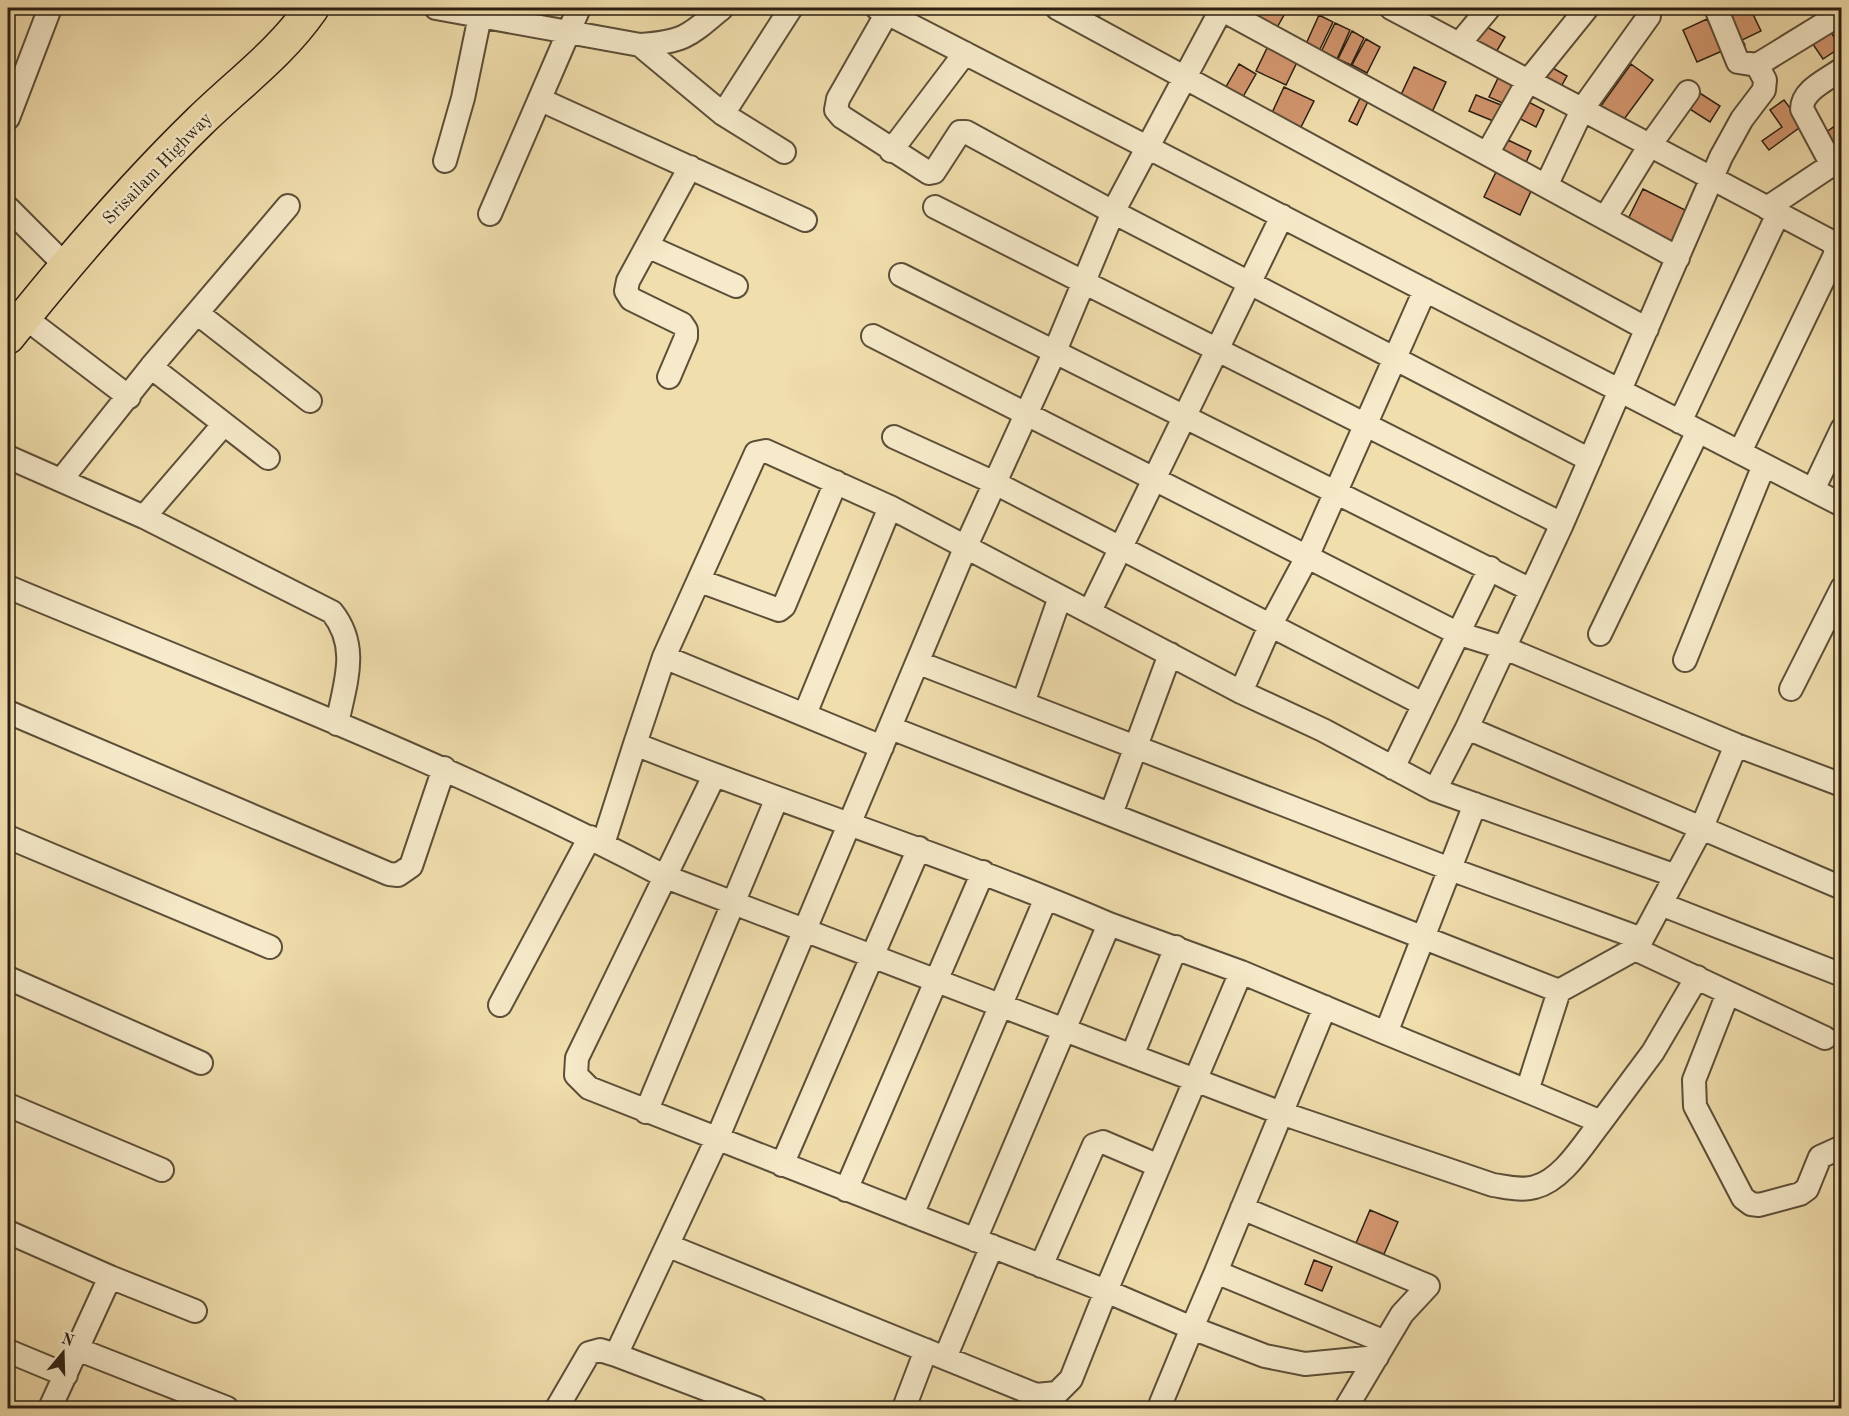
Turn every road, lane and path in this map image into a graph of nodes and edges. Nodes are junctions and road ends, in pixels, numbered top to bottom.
1 (50, 8) edge
2 (291, 8) edge
3 (312, 8) edge
4 (436, 8) edge
5 (579, 8) edge
6 (722, 8) edge
7 (791, 8) edge
8 (1057, 8) edge
9 (1221, 8) edge
10 (1489, 8) edge
11 (1587, 8) edge
12 (1716, 8) edge
13 (1397, 9) edge
14 (882, 10) edge
15 (480, 16) junction
16 (1649, 16) dead end
17 (1834, 16) edge
18 (568, 31) junction
19 (1459, 44) junction
20 (640, 45) junction
21 (965, 53) junction
22 (1757, 65) junction
23 (1842, 69) edge
24 (1186, 79) junction
25 (1528, 81) junction
26 (1688, 92) dead end
27 (541, 100) junction
28 (1583, 108) junction
29 (723, 114) junction
30 (8, 118) edge
31 (1650, 145) junction
32 (1148, 147) junction
33 (891, 151) junction
34 (784, 152) dead end
35 (1487, 154) junction
36 (1837, 161) edge
37 (444, 162) dead end
38 (690, 167) junction
39 (1711, 179) junction
40 (1546, 186) junction
41 (288, 206) dead end
42 (935, 207) dead end
43 (8, 208) edge
44 (1773, 211) junction
45 (1113, 212) junction
46 (490, 214) dead end
47 (1282, 216) junction
48 (1605, 218) junction
49 (805, 220) dead end
50 (647, 246) junction
51 (1838, 253) edge
52 (1678, 258) junction
53 (59, 259) junction
54 (902, 275) dead end
55 (1249, 283) junction
56 (1083, 284) junction
57 (736, 286) dead end
58 (1425, 290) junction
59 (197, 313) junction
60 (13, 320) edge
61 (1647, 329) junction
62 (873, 336) dead end
63 (1217, 350) junction
64 (1056, 351) junction
65 (1394, 359) junction
66 (151, 367) junction
67 (669, 377) dead end
68 (1620, 391) junction
69 (129, 397) junction
70 (310, 401) dead end
71 (1026, 414) junction
72 (1184, 416) junction
73 (224, 424) junction
74 (1365, 425) junction
75 (1689, 426) junction
76 (1842, 429) edge
77 (894, 436) dead end
78 (1740, 452) junction
79 (8, 458) edge
80 (268, 458) dead end
81 (1590, 460) junction
82 (1764, 465) junction
83 (1154, 479) junction
84 (61, 480) junction
85 (836, 482) junction
86 (995, 483) junction
87 (1813, 490) junction
88 (1336, 491) junction
89 (1842, 505) edge
90 (890, 507) junction
91 (144, 517) junction
92 (1562, 524) junction
93 (966, 546) junction
94 (1121, 547) junction
95 (1307, 557) junction
96 (1490, 568) junction
97 (700, 581) junction
98 (8, 587) edge
99 (1842, 588) edge
100 (1529, 589) junction
101 (1060, 597) junction
102 (1090, 611) junction
103 (1270, 626) junction
104 (1457, 633) junction
105 (1600, 634) dead end
106 (1505, 648) junction
107 (1170, 654) junction
108 (664, 657) junction
109 (1685, 660) dead end
110 (919, 663) junction
111 (1791, 689) dead end
112 (1241, 692) junction
113 (1023, 703) junction
114 (1423, 704) junction
115 (8, 712) edge
116 (804, 714) junction
117 (337, 724) junction
118 (1467, 728) junction
119 (887, 737) junction
120 (635, 744) junction
121 (1736, 745) junction
122 (1135, 746) junction
123 (444, 768) junction
124 (1393, 768) junction
125 (714, 776) junction
126 (1842, 785) edge
127 (1435, 790) junction
128 (777, 798) junction
129 (1475, 804) junction
130 (1111, 814) junction
131 (849, 822) junction
132 (1702, 827) junction
133 (8, 837) edge
134 (596, 841) junction
135 (919, 848) junction
136 (1450, 869) junction
137 (983, 872) junction
138 (1676, 876) junction
139 (666, 877) junction
140 (1842, 888) edge
141 (1046, 898) junction
142 (733, 903) junction
143 (1663, 905) junction
144 (1109, 924) junction
145 (804, 930) junction
146 (1423, 938) junction
147 (1639, 944) junction
148 (1176, 946) junction
149 (270, 947) dead end
150 (872, 955) junction
151 (1241, 972) junction
152 (1842, 975) edge
153 (1697, 977) junction
154 (8, 978) edge
155 (936, 982) junction
156 (1559, 991) junction
157 (1728, 993) junction
158 (500, 1005) dead end
159 (1000, 1006) junction
160 (1325, 1007) junction
161 (1065, 1032) junction
162 (1386, 1033) junction
163 (1825, 1038) dead end
164 (1132, 1056) junction
165 (201, 1062) dead end
166 (1197, 1081) junction
167 (1527, 1091) junction
168 (8, 1105) edge
169 (646, 1112) junction
170 (1281, 1113) junction
171 (1601, 1122) junction
172 (717, 1139) junction
173 (1842, 1147) edge
174 (782, 1165) junction
175 (1159, 1166) junction
176 (162, 1170) dead end
177 (846, 1190) junction
178 (1242, 1208) junction
179 (912, 1215) junction
180 (8, 1232) edge
181 (984, 1243) junction
182 (669, 1246) junction
183 (1041, 1266) junction
184 (1216, 1272) junction
185 (110, 1277) junction
186 (1106, 1291) junction
187 (195, 1311) dead end
188 (1192, 1328) junction
189 (77, 1349) junction
190 (1381, 1350) junction
191 (8, 1351) edge
192 (935, 1354) junction
193 (616, 1355) junction
194 (66, 1375) junction
195 (1161, 1403) dead end
196 (50, 1408) edge
197 (227, 1408) edge
198 (557, 1408) edge
199 (756, 1408) edge
200 (904, 1408) edge
201 (1346, 1408) edge

1 - 30 street
2 - 53 highway, Srisailam Highway
3 - 53 highway, Srisailam Highway
4 - 15 street
5 - 18 street
6 - 20 street
7 - 29 street
8 - 24 street
9 - 24 street
9 - 35 street
10 - 19 street
11 - 25 street
12 - 22 street
13 - 19 street
14 - 21 street
14 - 33 street
15 - 18 street
15 - 37 street
16 - 28 street
17 - 22 street
18 - 20 street
18 - 27 street
19 - 25 street
20 - 29 street
21 - 32 street
21 - 33 street
22 - 39 street
23 - 36 street
24 - 32 street
24 - 61 street
25 - 28 street
25 - 35 street
26 - 31 street
27 - 38 street
27 - 46 street
28 - 31 street
28 - 40 street
29 - 34 street
31 - 39 street
31 - 48 street
32 - 45 street
32 - 47 street
33 - 45 street
35 - 40 street
36 - 44 street
38 - 49 street
38 - 50 street
39 - 44 street
39 - 52 street
40 - 48 street
41 - 59 street
42 - 56 street
43 - 53 street
44 - 51 street
44 - 75 street
45 - 55 street
45 - 56 street
47 - 55 street
47 - 58 street
48 - 52 street
50 - 57 street
50 - 67 street
51 - 78 street
52 - 61 street
53 - 60 highway, Srisailam Highway
54 - 64 street
55 - 63 street
55 - 65 street
56 - 63 street
56 - 64 street
58 - 65 street
58 - 68 street
59 - 66 street
59 - 70 street
60 - 69 street
61 - 68 street
62 - 71 street
63 - 72 street
63 - 74 street
64 - 71 street
64 - 72 street
65 - 74 street
65 - 81 street
66 - 69 street
66 - 73 street
68 - 75 street
68 - 81 street
69 - 84 street
71 - 83 street
71 - 86 street
72 - 83 street
72 - 88 street
73 - 80 street
73 - 91 street
74 - 88 street
74 - 92 street
75 - 78 street
75 - 105 street
76 - 87 street
77 - 86 street
78 - 82 street
79 - 84 street
81 - 92 street
82 - 87 street
82 - 109 street
83 - 94 street
83 - 95 street
84 - 91 street
85 - 90 street
85 - 97 street
85 - 97 street
86 - 93 street
86 - 94 street
87 - 89 street
88 - 95 street
88 - 96 street
90 - 93 street
90 - 116 street
91 - 117 street
92 - 100 street
93 - 101 street
93 - 110 street
94 - 102 street
94 - 103 street
95 - 103 street
95 - 104 street
96 - 100 street
96 - 104 street
97 - 108 street
98 - 117 street
99 - 111 street
100 - 106 street
101 - 102 street
101 - 113 street
102 - 107 street
103 - 112 street
103 - 114 street
104 - 106 street
104 - 114 street
106 - 118 street
106 - 121 street
107 - 112 street
107 - 122 street
108 - 116 street
108 - 120 street
110 - 113 street
110 - 119 street
112 - 124 street
113 - 122 street
114 - 124 street
115 - 123 street
116 - 119 street
117 - 123 street
118 - 127 street
118 - 132 street
119 - 130 street
119 - 131 street
120 - 125 street
120 - 134 street
121 - 126 street
121 - 132 street
122 - 130 street
122 - 136 street
123 - 134 street
124 - 127 street
125 - 128 street
125 - 139 street
127 - 129 street
128 - 131 street
128 - 142 street
129 - 136 street
129 - 138 street
130 - 146 street
131 - 135 street
131 - 145 street
132 - 138 street
132 - 140 street
133 - 149 street
134 - 139 street
134 - 158 street
135 - 137 street
135 - 150 street
136 - 146 street
136 - 147 street
137 - 141 street
137 - 155 street
138 - 143 street
139 - 142 street
139 - 169 street
141 - 144 street
141 - 159 street
142 - 145 street
142 - 169 street
143 - 147 street
143 - 152 street
144 - 148 street
144 - 161 street
145 - 150 street
145 - 172 street
146 - 156 street
146 - 162 street
147 - 153 street
147 - 156 street
148 - 151 street
148 - 164 street
150 - 155 street
150 - 174 street
151 - 160 street
151 - 166 street
153 - 157 street
153 - 171 street
154 - 165 street
155 - 159 street
155 - 177 street
156 - 167 street
157 - 163 street
157 - 173 street
159 - 161 street
159 - 179 street
160 - 162 street
160 - 170 street
161 - 164 street
161 - 181 street
162 - 167 street
164 - 166 street
166 - 170 street
166 - 175 street
167 - 171 street
168 - 176 street
169 - 172 street
170 - 171 street
170 - 178 street
172 - 174 street
172 - 182 street
174 - 177 street
175 - 183 street
175 - 186 street
177 - 179 street
178 - 184 street
178 - 190 street
179 - 181 street
180 - 185 street
181 - 183 street
181 - 192 street
182 - 192 street
182 - 193 street
183 - 186 street
184 - 188 street
184 - 190 street
185 - 187 street
185 - 189 street
186 - 188 street
186 - 192 street
188 - 190 street
188 - 195 street
189 - 194 street
189 - 197 street
190 - 201 street
191 - 194 street
192 - 200 street
193 - 198 street
193 - 199 street
194 - 196 street

